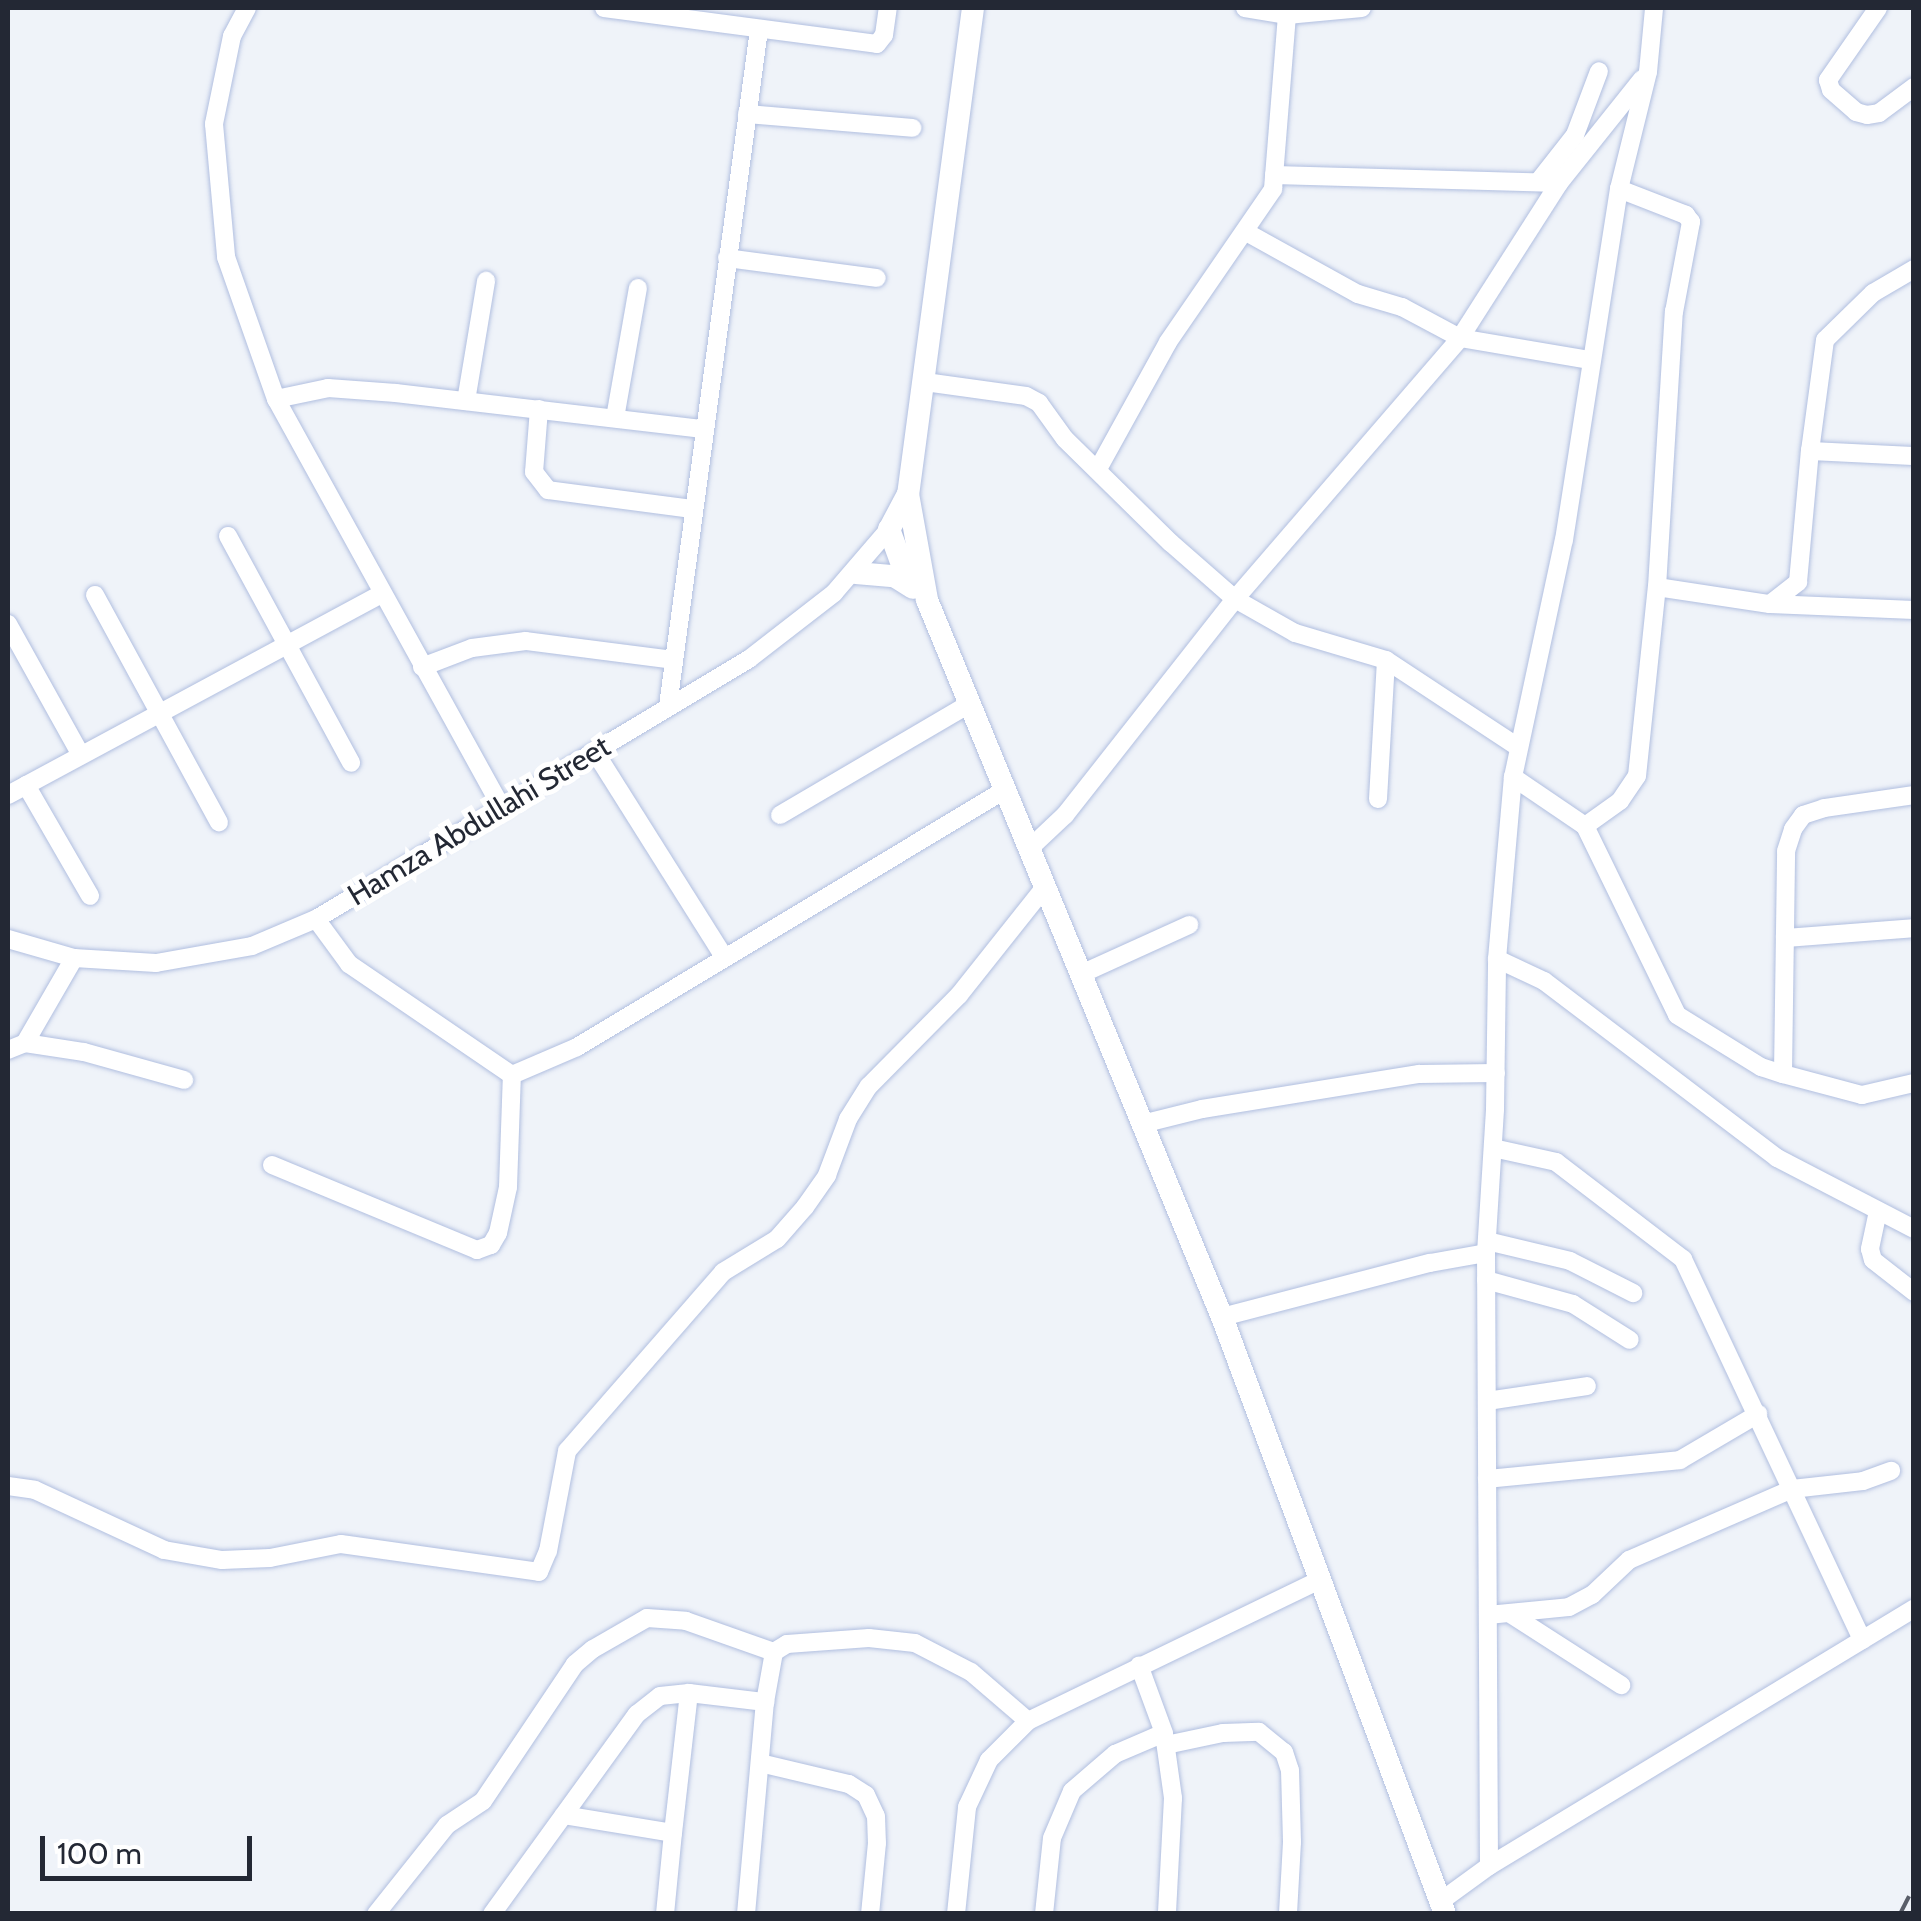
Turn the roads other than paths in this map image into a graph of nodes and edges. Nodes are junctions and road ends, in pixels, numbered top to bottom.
1 (247, 8) edge
2 (604, 8) edge
3 (888, 8) edge
4 (974, 8) edge
5 (1245, 8) edge
6 (1362, 8) edge
7 (1654, 8) edge
8 (1878, 8) edge
9 (1287, 14) junction
10 (759, 29) junction
11 (1599, 71) dead end
12 (1648, 72) junction
13 (1914, 87) edge
14 (747, 114) junction
15 (912, 128) dead end
16 (1274, 175) junction
17 (1538, 182) junction
18 (1559, 183) junction
19 (1618, 190) junction
20 (1246, 232) junction
21 (727, 258) junction
22 (1914, 268) edge
23 (877, 278) dead end
24 (486, 282) dead end
25 (638, 288) dead end
26 (1460, 338) junction
27 (1590, 360) junction
28 (926, 382) junction
29 (276, 398) junction
30 (466, 401) junction
31 (539, 409) junction
32 (615, 418) junction
33 (703, 429) junction
34 (1810, 450) junction
35 (1914, 456) edge
36 (1098, 469) junction
37 (908, 494) junction
38 (693, 509) junction
39 (889, 528) junction
40 (228, 536) dead end
41 (914, 542) junction
42 (856, 572) junction
43 (1798, 582) junction
44 (908, 584) junction
45 (1657, 587) junction
46 (381, 594) junction
47 (95, 595) dead end
48 (1235, 599) junction
49 (927, 600) junction
50 (1770, 604) junction
51 (1830, 608) junction
52 (1914, 610) edge
53 (8, 624) edge
54 (286, 645) junction
55 (674, 660) junction
56 (1386, 660) junction
57 (422, 667) junction
58 (968, 704) junction
59 (668, 706) junction
60 (158, 714) junction
61 (1518, 747) junction
62 (595, 752) junction
63 (81, 755) junction
64 (351, 763) dead end
65 (1513, 777) junction
66 (26, 785) junction
67 (1004, 790) junction
68 (1914, 794) edge
69 (8, 795) edge
70 (1378, 799) dead end
71 (502, 810) junction
72 (780, 815) dead end
73 (219, 822) dead end
74 (1584, 826) junction
75 (1030, 848) junction
76 (1045, 887) junction
77 (90, 896) dead end
78 (316, 919) junction
79 (1189, 925) dead end
80 (1914, 928) edge
81 (1785, 938) junction
82 (8, 940) edge
83 (724, 956) junction
84 (74, 958) junction
85 (1497, 959) junction
86 (1080, 974) junction
87 (16, 1046) edge
88 (1496, 1073) junction
89 (1783, 1074) junction
90 (512, 1075) junction
91 (184, 1080) dead end
92 (1914, 1083) edge
93 (1142, 1124) junction
94 (1493, 1148) junction
95 (272, 1166) dead end
96 (1878, 1211) junction
97 (1914, 1229) edge
98 (1486, 1247) junction
99 (1486, 1280) junction
100 (1914, 1292) edge
101 (1633, 1293) dead end
102 (1222, 1317) junction
103 (1630, 1340) dead end
104 (1587, 1386) dead end
105 (1487, 1401) junction
106 (1758, 1414) junction
107 (1890, 1471) dead end
108 (1487, 1480) junction
109 (8, 1486) edge
110 (1792, 1489) junction
111 (1322, 1579) junction
112 (1914, 1609) edge
113 (1488, 1615) junction
114 (1512, 1615) junction
115 (1862, 1640) junction
116 (774, 1652) junction
117 (1139, 1665) junction
118 (1622, 1685) dead end
119 (689, 1694) junction
120 (765, 1702) junction
121 (1028, 1721) junction
122 (1165, 1739) junction
123 (760, 1763) junction
124 (564, 1815) junction
125 (674, 1833) junction
126 (1490, 1866) junction
127 (1443, 1907) edge
128 (376, 1914) edge
129 (492, 1914) edge
130 (666, 1914) edge
131 (746, 1914) edge
132 (870, 1914) edge
133 (956, 1914) edge
134 (1044, 1914) edge
135 (1167, 1914) edge
136 (1288, 1914) edge

1 - 29 street
2 - 10 street
3 - 10 street
4 - 28 main road
5 - 9 street
6 - 9 street
7 - 12 street
8 - 13 street
9 - 16 street
10 - 14 street
11 - 17 street
12 - 18 street
12 - 19 street
14 - 15 street
14 - 21 street
16 - 17 street
16 - 20 street
17 - 18 street
18 - 26 street
19 - 27 street
19 - 45 street
20 - 26 street
20 - 36 street
21 - 23 street
21 - 33 street
22 - 34 street
24 - 30 street
25 - 32 street
26 - 27 street
26 - 48 street
27 - 61 street
28 - 36 street
28 - 37 main road
29 - 30 street
29 - 46 street
30 - 31 street
31 - 32 street
31 - 38 street
32 - 33 street
33 - 38 street
34 - 35 street
34 - 43 street
36 - 48 street
37 - 39 main road
37 - 41 main road
38 - 55 street
39 - 41 main road
39 - 42 street, Hamza Abdullahi Street
39 - 44 main road
40 - 54 street
41 - 49 main road
42 - 44 main road
42 - 59 street, Hamza Abdullahi Street
43 - 50 street
43 - 51 street
44 - 49 main road
45 - 50 street
45 - 74 street
46 - 54 street
46 - 57 street
47 - 60 street
48 - 56 street
48 - 75 street
49 - 58 main road
50 - 51 street
51 - 52 street
53 - 63 street
54 - 60 street
54 - 64 street
55 - 57 street
55 - 59 street
56 - 61 street
56 - 70 street
57 - 71 street
58 - 67 main road
58 - 72 street
59 - 62 street, Hamza Abdullahi Street
60 - 63 street
60 - 73 street
61 - 65 street
62 - 71 street, Hamza Abdullahi Street
62 - 83 street
63 - 66 street
65 - 74 street
65 - 85 street
66 - 69 street
66 - 77 street
67 - 75 main road
67 - 83 street
68 - 81 street
71 - 78 street, Hamza Abdullahi Street
74 - 89 street
75 - 76 main road
76 - 86 main road
76 - 109 street
78 - 84 street, Hamza Abdullahi Street
78 - 90 street
79 - 86 street
80 - 81 street
81 - 89 street
82 - 84 street, Hamza Abdullahi Street
83 - 90 street
84 - 87 street
85 - 88 street
85 - 96 street
86 - 93 main road
87 - 91 street
88 - 93 street
88 - 94 street
89 - 92 street
90 - 95 street
93 - 102 main road
94 - 98 street
94 - 106 street
96 - 97 street
96 - 100 street
98 - 99 street
98 - 101 street
98 - 102 street
99 - 103 street
99 - 105 street
102 - 111 main road
104 - 105 street
105 - 108 street
106 - 108 street
106 - 110 street
107 - 110 street
108 - 113 street
110 - 114 street
110 - 115 street
111 - 117 street
111 - 127 main road
112 - 115 street
113 - 114 street
113 - 126 street
114 - 118 street
115 - 126 street
116 - 120 street
116 - 121 street
116 - 128 street
117 - 121 street
117 - 122 street
119 - 120 street
119 - 124 street
119 - 125 street
120 - 123 street
121 - 133 street
122 - 134 street
122 - 135 street
122 - 136 street
123 - 131 street
123 - 132 street
124 - 125 street
124 - 129 street
125 - 130 street
126 - 127 street

